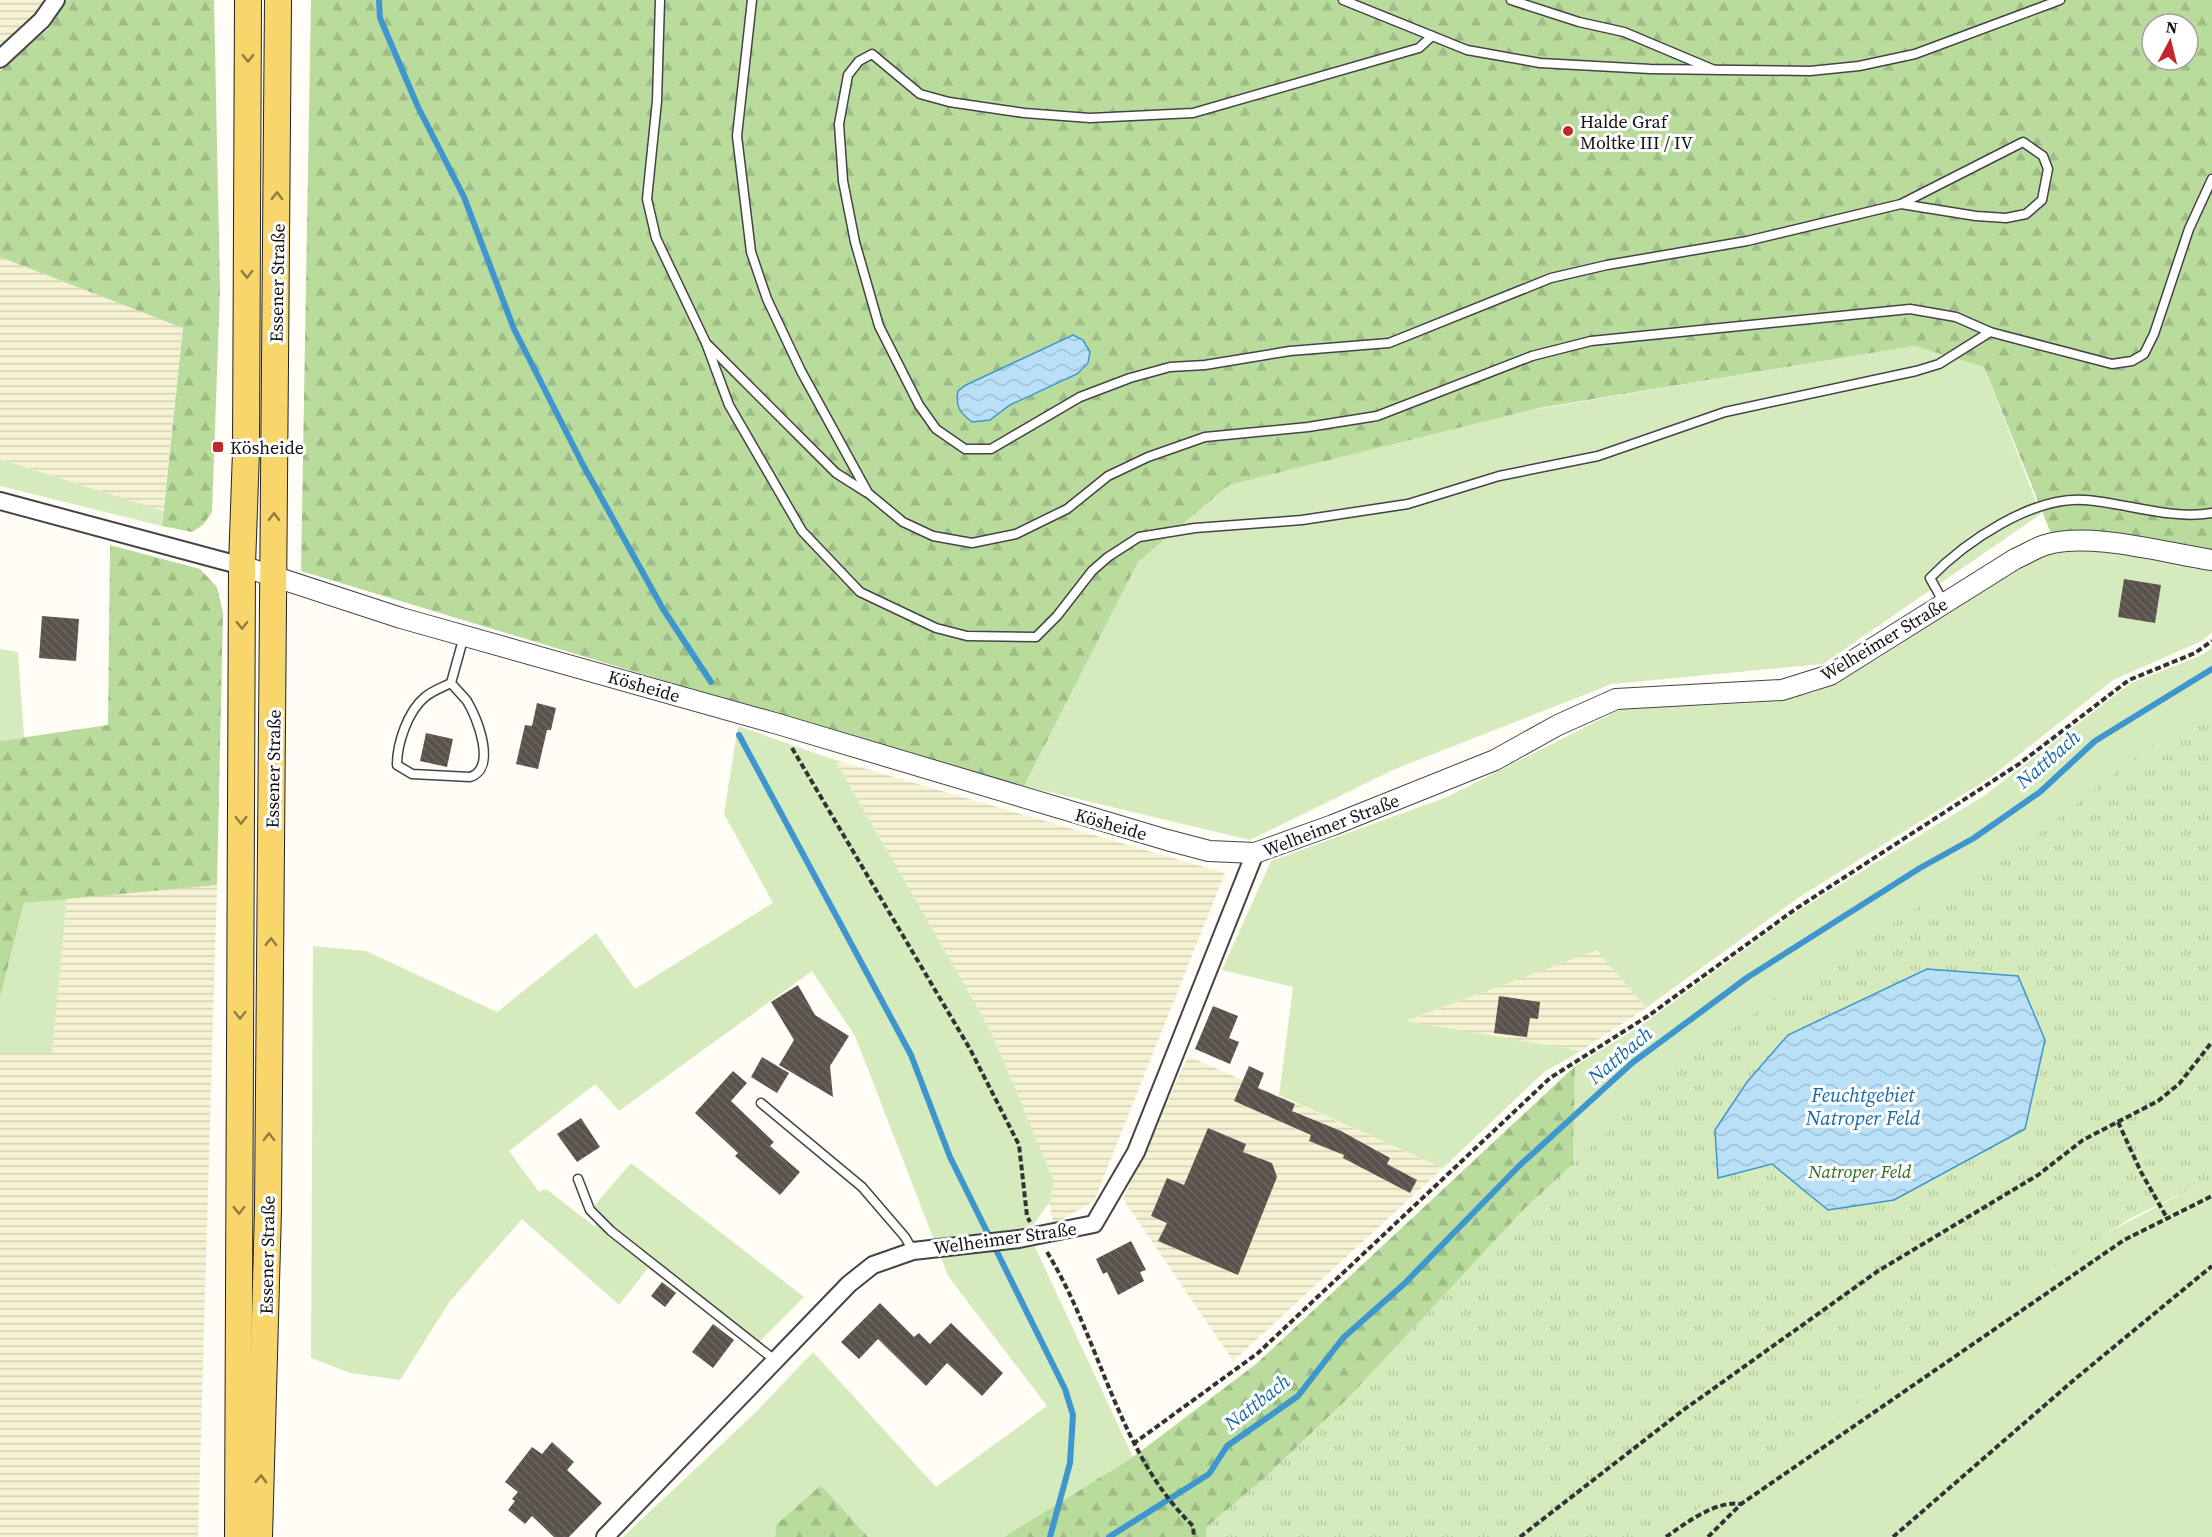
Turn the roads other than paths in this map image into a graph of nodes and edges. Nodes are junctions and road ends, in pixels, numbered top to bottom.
1 (56, 0) edge
2 (248, 0) edge
3 (278, 0) edge
4 (660, 0) edge
5 (752, 0) edge
6 (1343, 0) edge
7 (1511, 0) edge
8 (2060, 0) edge
9 (1432, 36) junction
10 (0, 59) edge
11 (1715, 70) junction
12 (2212, 179) edge
13 (1901, 204) junction
14 (1990, 332) junction
15 (706, 343) junction
16 (868, 494) junction
17 (0, 501) edge
18 (2212, 513) edge
19 (2212, 560) edge
20 (242, 566) junction
21 (274, 576) junction
22 (1944, 604) junction
23 (464, 636) junction
24 (451, 683) junction
25 (1255, 853) junction
26 (761, 1103) dead end
27 (578, 1179) dead end
28 (913, 1251) junction
29 (776, 1361) junction
30 (238, 1537) edge
31 (259, 1537) edge
32 (605, 1537) edge

1 - 10 street
2 -> 20 main road, Essener Straße
21 -> 3 main road, Essener Straße
4 - 15 lane
5 - 16 lane
6 - 9 lane
7 - 11 lane
8 - 11 lane
9 - 11 lane
9 - 13 lane
12 - 14 lane
13 - 13 lane
14 - 15 lane
14 - 16 lane
15 - 16 lane
17 - 20 street, Kösheide
18 - 22 lane
19 - 22 street, Welheimer Straße
20 - 21 street, Kösheide
20 -> 30 main road, Essener Straße
21 - 23 street, Kösheide
31 -> 21 main road, Essener Straße
22 - 25 street, Welheimer Straße
23 - 24 lane
23 - 25 street, Kösheide
24 - 24 lane
25 - 28 street, Welheimer Straße
26 - 28 lane
27 - 29 lane
28 - 29 street, Welheimer Straße
29 - 32 street, Welheimer Straße

